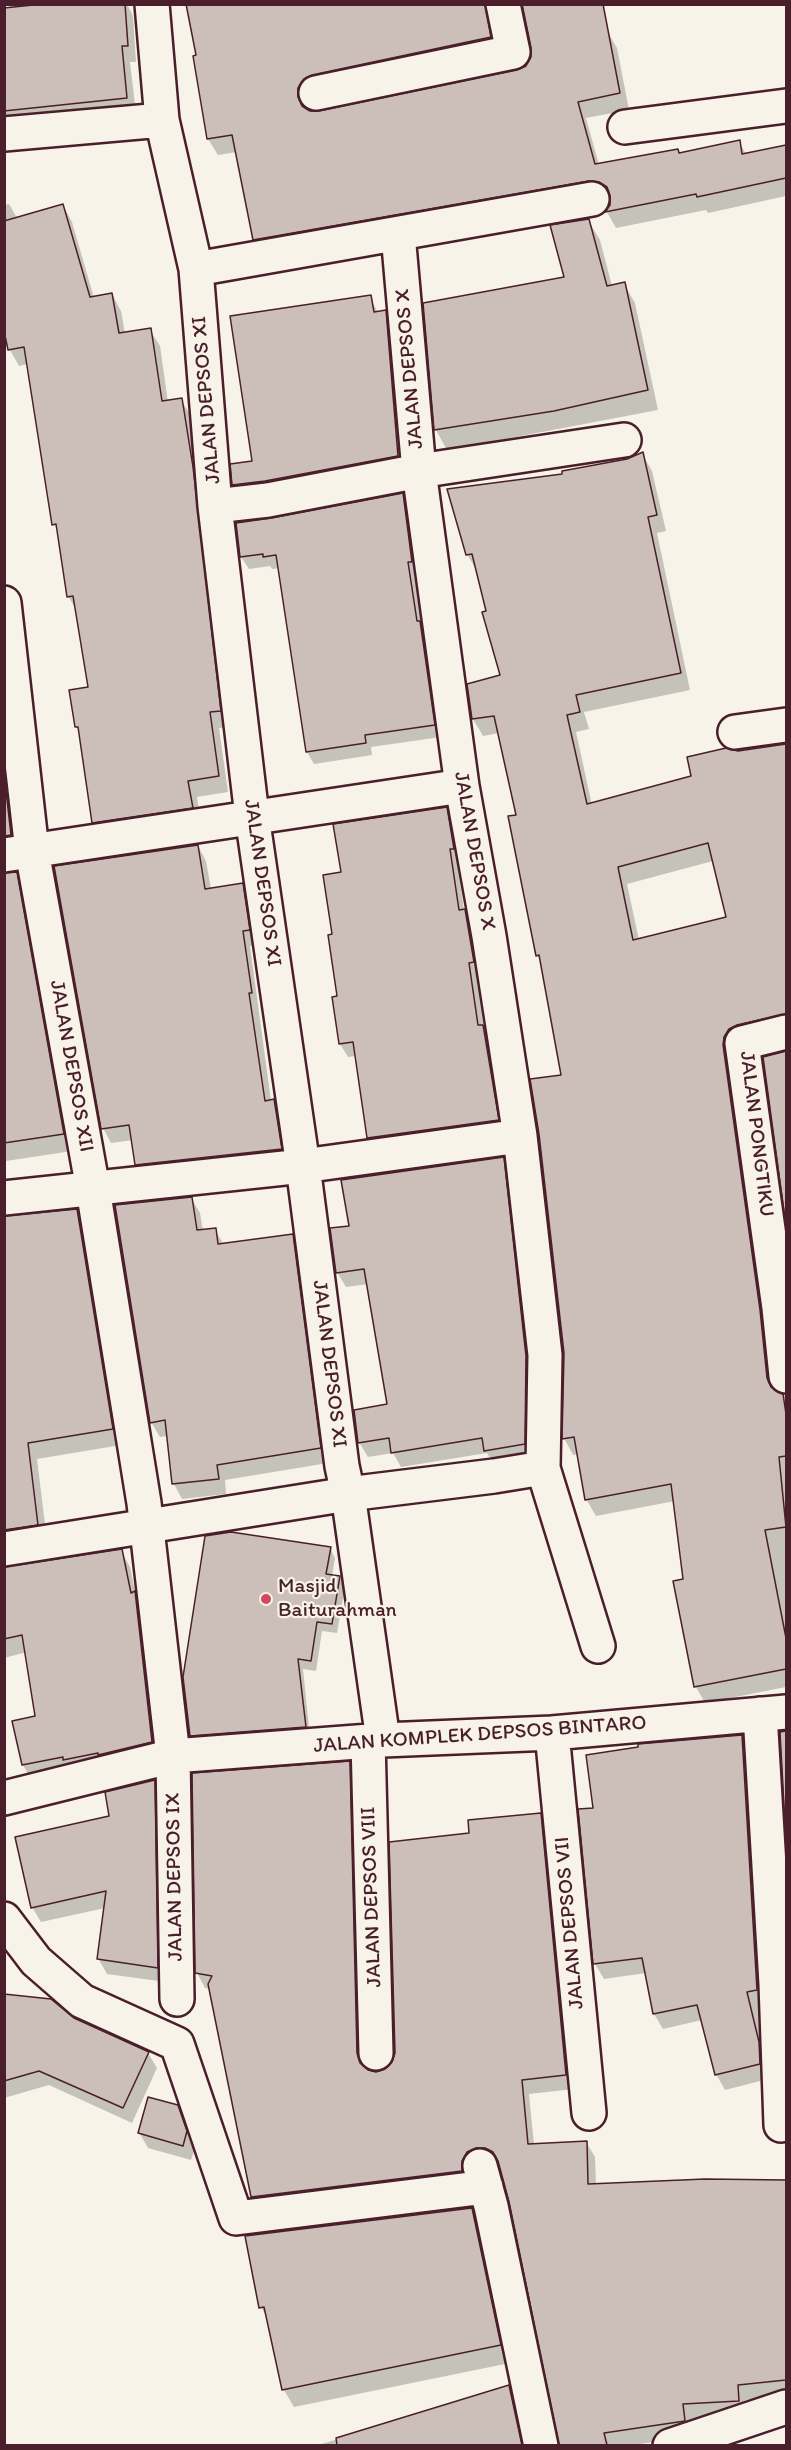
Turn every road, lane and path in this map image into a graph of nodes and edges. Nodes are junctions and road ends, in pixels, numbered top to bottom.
1 (142, 4) edge
2 (152, 4) edge
3 (503, 4) edge
4 (157, 75) junction
5 (316, 93) dead end
6 (786, 106) edge
7 (162, 120) junction
8 (625, 127) dead end
9 (4, 134) edge
10 (592, 199) dead end
11 (398, 234) junction
12 (196, 269) junction
13 (624, 440) dead end
14 (419, 471) junction
15 (215, 506) junction
16 (4, 603) edge
17 (786, 725) edge
18 (735, 732) dead end
19 (462, 786) junction
20 (252, 816) junction
21 (18, 853) edge
22 (786, 1032) edge
23 (520, 1136) junction
24 (303, 1166) junction
25 (93, 1189) junction
26 (4, 1198) edge
27 (786, 1376) edge
28 (543, 1467) junction
29 (348, 1494) junction
30 (146, 1528) junction
31 (4, 1549) edge
32 (598, 1646) dead end
33 (773, 1713) edge
34 (552, 1733) junction
35 (375, 1740) junction
36 (173, 1756) junction
37 (4, 1798) edge
38 (4, 1919) edge
39 (177, 1999) dead end
40 (376, 2054) dead end
41 (589, 2113) dead end
42 (781, 2125) dead end
43 (786, 2407) edge
44 (541, 2445) edge
45 (670, 2445) edge

1 - 4 street
2 - 4 street
3 - 5 street
4 - 7 street, JALAN DEPSOS XI
6 - 8 street
7 - 9 street
7 - 12 street, JALAN DEPSOS XI
10 - 11 street
11 - 12 street
11 - 14 street, JALAN DEPSOS X
12 - 15 street, JALAN DEPSOS XI
13 - 14 street
14 - 15 street
14 - 19 street, JALAN DEPSOS X
15 - 20 street, JALAN DEPSOS XI
16 - 21 street, JALAN DEPSOS XII
17 - 18 street
19 - 20 street
19 - 23 street, JALAN DEPSOS X
20 - 21 street
20 - 24 street, JALAN DEPSOS XI
21 - 25 street, JALAN DEPSOS XII
22 - 27 street, JALAN PONGTIKU
23 - 24 street
23 - 28 street, JALAN DEPSOS X
24 - 25 street
24 - 29 street, JALAN DEPSOS XI
25 - 26 street
25 - 30 street, JALAN DEPSOS XII
28 - 29 street
28 - 32 street, JALAN DEPSOS X
29 - 30 street
29 - 35 street, JALAN DEPSOS XI
30 - 31 street
30 - 36 street, JALAN DEPSOS IX
33 - 34 street, JALAN KOMPLEK DEPSOS BINTARO
33 - 42 street
34 - 35 street, JALAN KOMPLEK DEPSOS BINTARO
34 - 41 street, JALAN DEPSOS VII
35 - 36 street, JALAN KOMPLEK DEPSOS BINTARO
35 - 40 street, JALAN DEPSOS VIII
36 - 37 street, JALAN KOMPLEK DEPSOS BINTARO
36 - 39 street, JALAN DEPSOS IX
38 - 44 street
43 - 45 street

